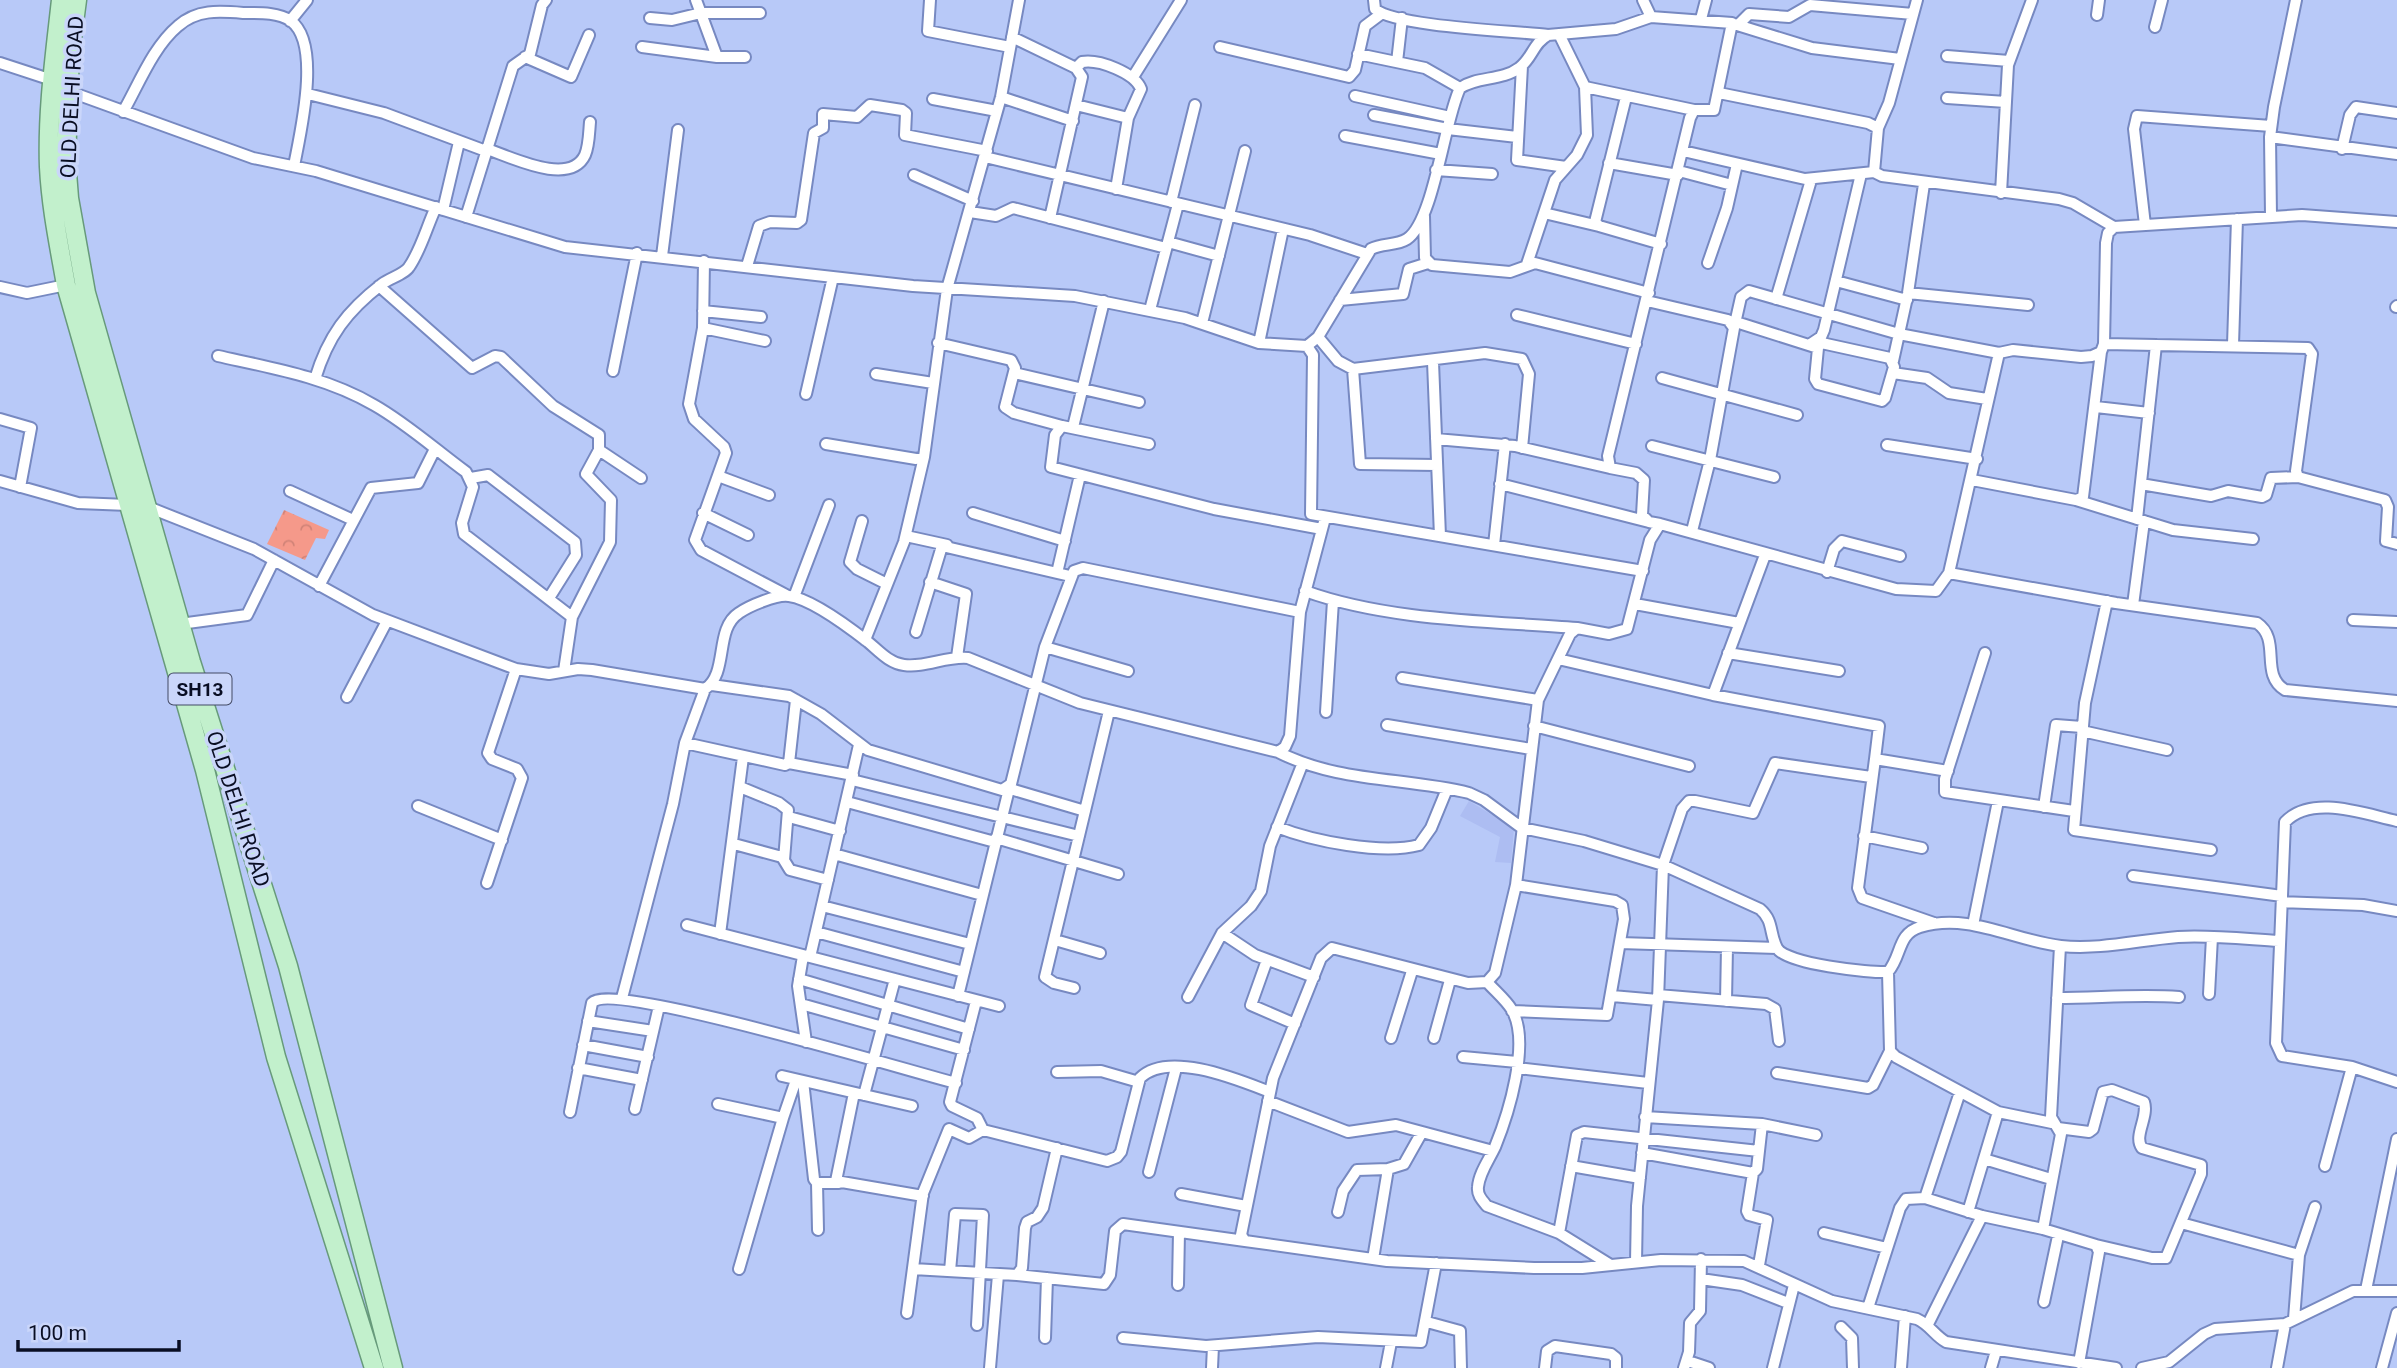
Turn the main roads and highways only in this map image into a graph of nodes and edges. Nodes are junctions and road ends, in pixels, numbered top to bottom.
1 (61, 0) edge
2 (77, 0) edge
3 (374, 1368) edge
4 (393, 1368) edge

1 - 3 main road, OLD DELHI ROAD / SH13
2 - 4 main road, OLD DELHI ROAD / SH13

